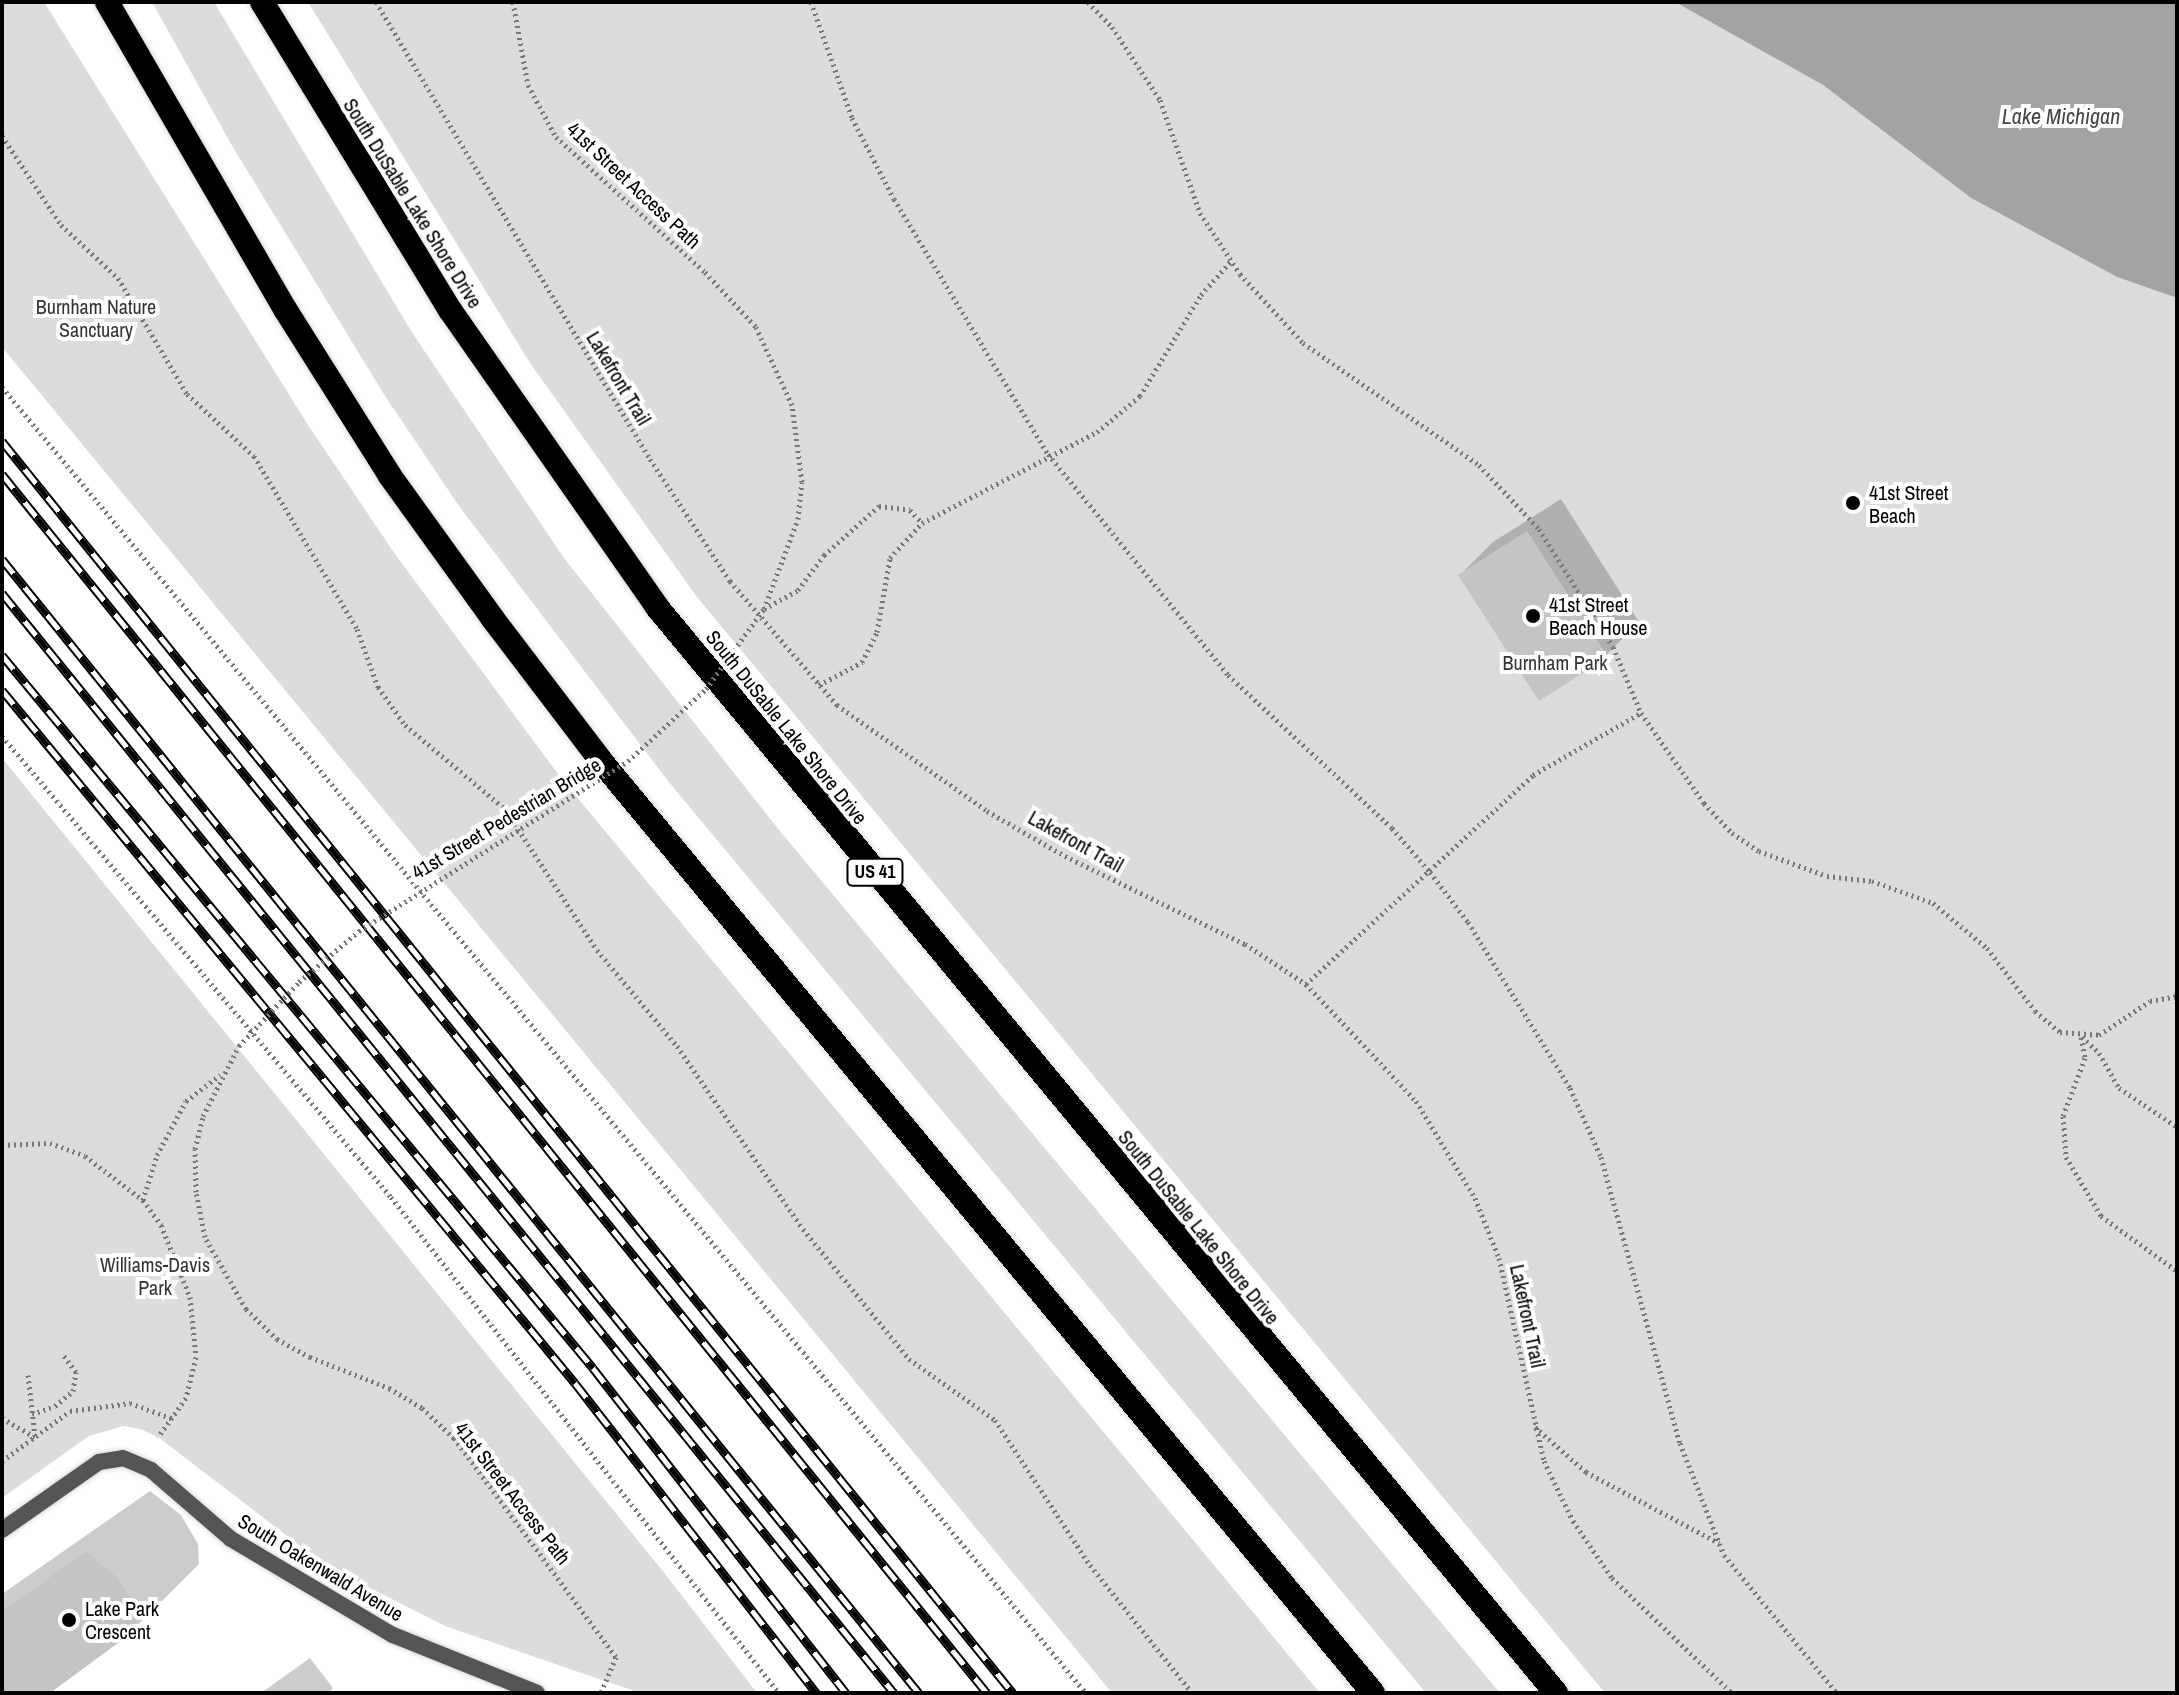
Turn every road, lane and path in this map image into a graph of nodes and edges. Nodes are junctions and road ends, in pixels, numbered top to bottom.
1 (107, 2) edge
2 (262, 2) edge
3 (376, 2) edge
4 (513, 2) edge
5 (811, 2) edge
6 (1088, 2) edge
7 (2, 136) edge
8 (1231, 261) junction
9 (756, 327) joint
10 (2, 387) edge
11 (1048, 454) junction
12 (922, 523) junction
13 (764, 609) junction
14 (819, 685) junction
15 (1641, 713) junction
16 (2, 736) edge
17 (1430, 872) junction
18 (1306, 984) junction
19 (2177, 996) edge
20 (2081, 1037) junction
21 (220, 1075) junction
22 (2177, 1127) edge
23 (2, 1145) edge
24 (143, 1200) junction
25 (2177, 1271) edge
26 (246, 1309) joint
27 (63, 1355) dead end
28 (28, 1375) dead end
29 (32, 1414) junction
30 (2, 1418) edge
31 (174, 1419) junction
32 (1535, 1427) junction
33 (35, 1437) junction
34 (158, 1437) dead end
35 (2, 1461) edge
36 (2, 1530) edge
37 (1719, 1543) junction
38 (537, 1693) edge
39 (601, 1693) edge
40 (779, 1693) edge
41 (1086, 1693) edge
42 (1192, 1693) edge
43 (1373, 1693) edge
44 (1556, 1693) edge
45 (1732, 1693) edge
46 (1837, 1693) edge

1 - 43 highway
2 - 44 highway, South DuSable Lake Shore Drive / US 41
3 - 14 path, Lakefront Trail
4 - 9 path, 41st Street Access Path
5 - 11 path
6 - 8 path
7 - 42 path
8 - 11 path
8 - 15 path
9 - 13 path, 41st Street Pedestrian Bridge, bridge
10 - 41 path
11 - 12 path
11 - 17 path
12 - 13 path
12 - 14 path
13 - 21 path, 41st Street Pedestrian Bridge, bridge
14 - 18 path, Lakefront Trail
15 - 17 path
15 - 20 path
16 - 40 path
17 - 18 path
17 - 37 path
18 - 32 path, Lakefront Trail
19 - 20 path
20 - 22 path
20 - 25 path
21 - 24 path
21 - 26 path, 41st Street Pedestrian Bridge, bridge
23 - 24 path
24 - 31 path
26 - 39 path, 41st Street Access Path
27 - 29 path
28 - 29 path
29 - 33 path
30 - 33 path
31 - 33 path
31 - 34 path
32 - 37 path
32 - 45 path, Lakefront Trail
33 - 35 path
36 - 38 street, South Oakenwald Avenue
37 - 46 path

